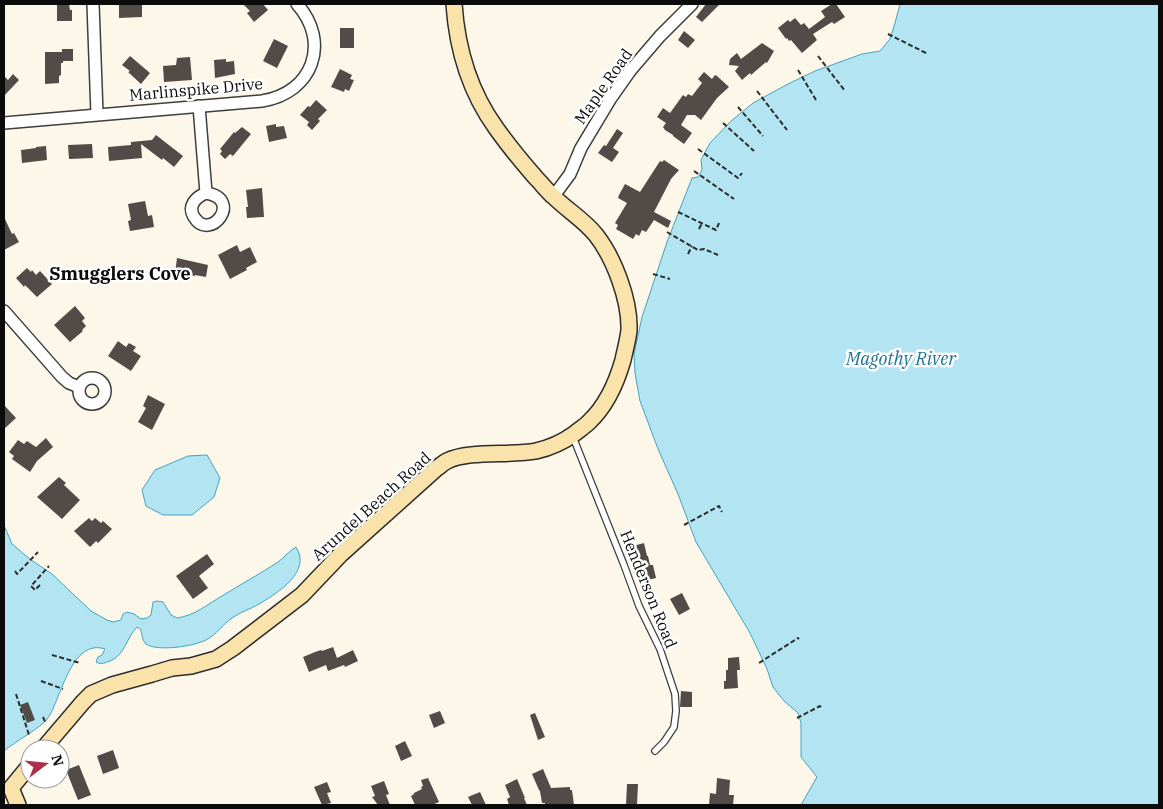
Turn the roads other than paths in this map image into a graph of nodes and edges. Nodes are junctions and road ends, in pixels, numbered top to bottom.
1 (94, 4) edge
2 (297, 4) edge
3 (454, 4) edge
4 (692, 4) edge
5 (199, 106) junction
6 (97, 114) junction
7 (4, 123) edge
8 (206, 193) dead end
9 (553, 197) junction
10 (4, 311) edge
11 (79, 387) dead end
12 (572, 435) junction
13 (52, 739) edge
14 (655, 751) dead end
15 (20, 777) edge
16 (18, 805) edge

1 - 6 street
2 - 5 street, Marlinspike Drive
3 - 9 street, Arundel Beach Road
4 - 9 street, Maple Road
5 - 6 street, Marlinspike Drive
5 - 8 street
6 - 7 street, Marlinspike Drive
9 - 12 street, Arundel Beach Road
10 - 11 street
12 - 13 street, Arundel Beach Road
12 - 14 lane, Henderson Road
15 - 16 street

